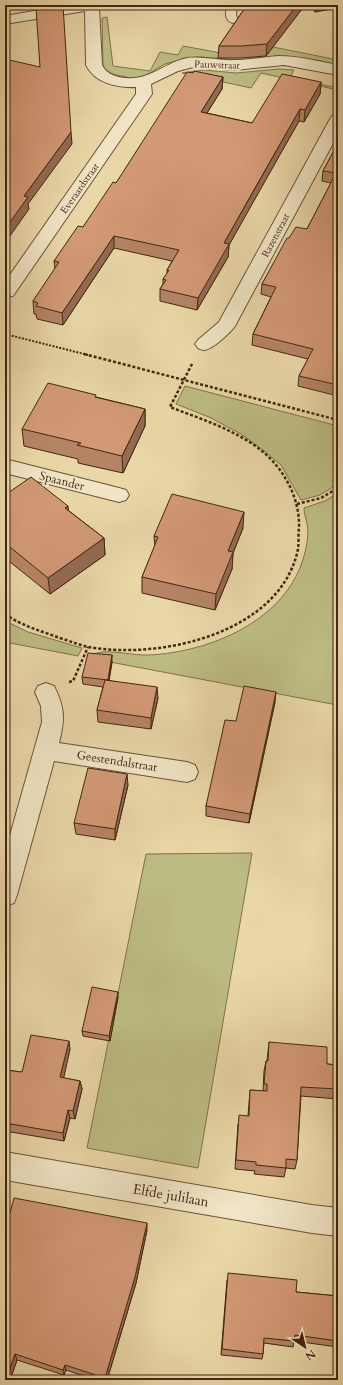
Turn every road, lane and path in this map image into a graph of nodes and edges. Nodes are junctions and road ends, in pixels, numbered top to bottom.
1 (93, 5) edge
2 (232, 5) edge
3 (5, 20) edge
4 (233, 20) dead end
5 (338, 70) edge
6 (143, 82) junction
7 (338, 119) edge
8 (7, 292) dead end
9 (5, 334) edge
10 (204, 344) dead end
11 (183, 381) junction
12 (338, 420) edge
13 (5, 466) edge
14 (338, 488) edge
15 (119, 495) dead end
16 (297, 504) junction
17 (5, 614) edge
18 (88, 647) junction
19 (46, 692) joint
20 (46, 750) junction
21 (187, 772) dead end
22 (5, 895) edge
23 (5, 1166) edge
24 (338, 1222) edge

1 - 3 street
1 - 6 street, Pauwstraat
2 - 4 lane
5 - 6 street, Pauwstraat
6 - 8 street, Everaardstraat
7 - 10 street, Razenstraat
9 - 11 path
11 - 12 path
11 - 16 path
13 - 15 street, Spaander
14 - 16 path
16 - 18 path
17 - 18 path
18 - 19 path
19 - 20 street
20 - 21 street, Geestendalstraat
20 - 22 street
23 - 24 street, Elfde julilaan

